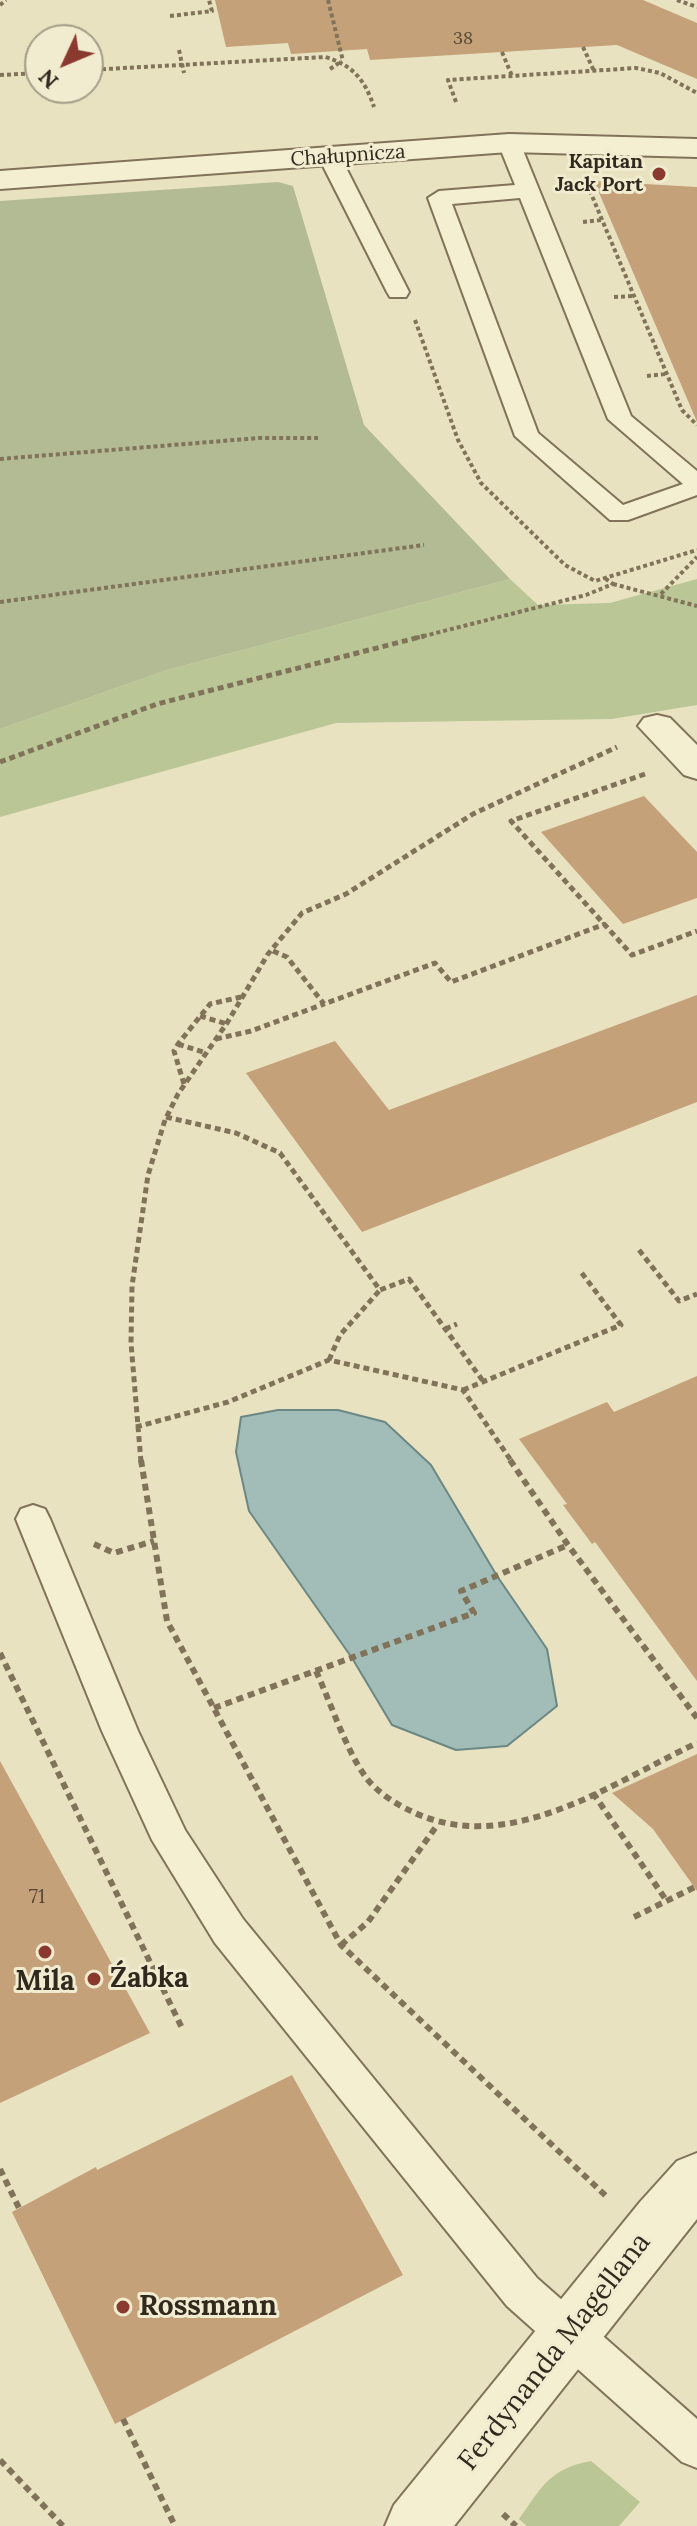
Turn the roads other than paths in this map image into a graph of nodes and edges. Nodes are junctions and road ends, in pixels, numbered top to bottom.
1 (509, 143) junction
2 (697, 148) edge
3 (330, 158) junction
4 (0, 180) edge
5 (527, 191) junction
6 (398, 292) road end
7 (697, 485) edge
8 (657, 726) road end
9 (697, 767) edge
10 (33, 1519) dead end
11 (697, 2179) edge
12 (566, 2334) junction
13 (697, 2447) edge
14 (415, 2526) edge

1 - 2 street, Chałupnicza
1 - 3 street, Chałupnicza
1 - 5 lane
3 - 4 street, Chałupnicza
3 - 6 lane
5 - 7 lane
5 - 7 lane
8 - 9 street
10 - 12 lane
11 - 12 street, Ferdynanda Magellana
12 - 13 lane
12 - 14 street, Ferdynanda Magellana

